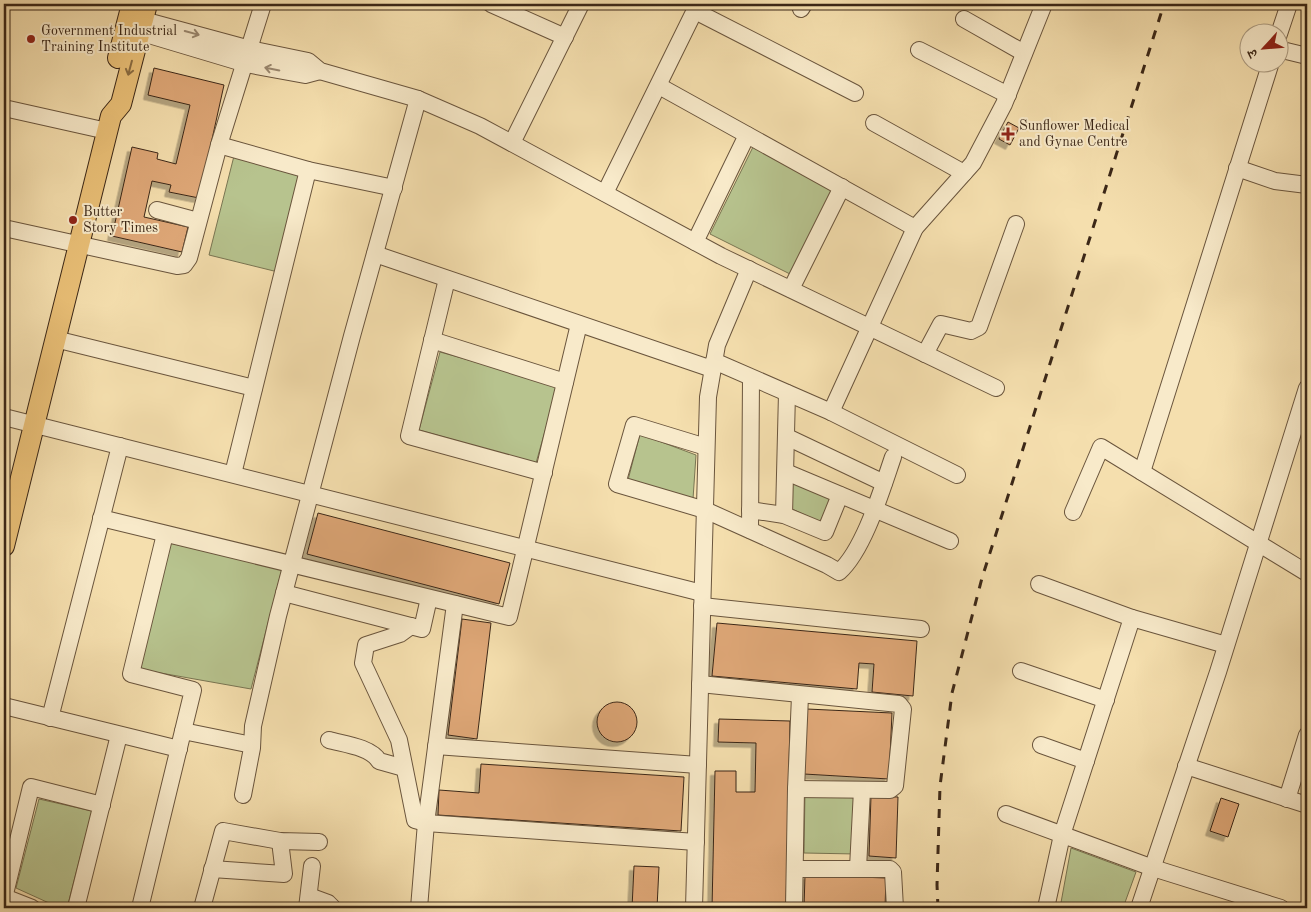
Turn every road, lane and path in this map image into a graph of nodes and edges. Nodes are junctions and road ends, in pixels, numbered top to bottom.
1 (263, 4) edge
2 (492, 4) edge
3 (581, 4) edge
4 (1044, 4) edge
5 (1289, 4) edge
6 (697, 8) edge
7 (138, 16) edge
8 (964, 19) dead end
9 (1283, 22) edge
10 (564, 37) junction
11 (919, 50) dead end
12 (1288, 52) edge
13 (1024, 53) junction
14 (248, 56) junction
15 (1307, 56) edge
16 (1267, 72) edge
17 (658, 86) junction
18 (855, 93) dead end
19 (1008, 95) junction
20 (418, 99) junction
21 (4, 108) edge
22 (874, 123) dead end
23 (109, 124) junction
24 (748, 135) junction
25 (512, 143) junction
26 (219, 145) junction
27 (1238, 168) junction
28 (308, 170) junction
29 (964, 173) junction
30 (1307, 185) edge
31 (394, 188) junction
32 (842, 188) junction
33 (605, 193) junction
34 (157, 210) dead end
35 (198, 221) junction
36 (1016, 224) dead end
37 (4, 228) edge
38 (915, 228) junction
39 (695, 242) junction
40 (79, 245) junction
41 (375, 254) junction
42 (749, 269) junction
43 (447, 279) junction
44 (791, 289) junction
45 (579, 324) junction
46 (870, 327) junction
47 (55, 339) junction
48 (432, 340) junction
49 (925, 354) junction
50 (713, 365) junction
51 (751, 378) junction
52 (565, 382) junction
53 (254, 388) junction
54 (996, 388) dead end
55 (1307, 388) edge
56 (788, 393) junction
57 (831, 412) junction
58 (1304, 412) edge
59 (4, 417) edge
60 (34, 425) junction
61 (786, 437) junction
62 (120, 446) junction
63 (706, 447) junction
64 (893, 457) dead end
65 (786, 472) junction
66 (1142, 472) junction
67 (544, 473) junction
68 (232, 474) junction
69 (957, 475) dead end
70 (884, 483) junction
71 (310, 494) junction
72 (840, 495) junction
73 (704, 510) junction
74 (750, 510) junction
75 (875, 510) junction
76 (1073, 512) dead end
77 (784, 515) junction
78 (101, 518) junction
79 (826, 528) junction
80 (750, 530) junction
81 (165, 534) junction
82 (950, 541) dead end
83 (1259, 542) junction
84 (4, 546) edge
85 (526, 548) junction
86 (816, 560) junction
87 (292, 564) junction
88 (1307, 572) edge
89 (1039, 584) dead end
90 (284, 593) junction
91 (429, 598) junction
92 (702, 600) junction
93 (455, 604) junction
94 (1132, 618) junction
95 (411, 626) junction
96 (921, 629) dead end
97 (1226, 644) junction
98 (1021, 671) dead end
99 (700, 684) junction
100 (800, 696) junction
101 (1106, 700) junction
102 (4, 706) edge
103 (50, 718) junction
104 (183, 731) junction
105 (119, 735) junction
106 (1307, 735) edge
107 (329, 740) dead end
108 (252, 745) junction
109 (1041, 745) dead end
110 (436, 746) junction
111 (179, 750) junction
112 (1086, 761) junction
113 (698, 765) junction
114 (1186, 766) junction
115 (404, 768) junction
116 (796, 789) junction
117 (862, 790) junction
118 (243, 795) dead end
119 (1287, 799) junction
120 (102, 805) junction
121 (1307, 805) edge
122 (1006, 814) dead end
123 (426, 823) junction
124 (1062, 835) junction
125 (280, 841) junction
126 (319, 842) dead end
127 (696, 842) junction
128 (312, 866) dead end
129 (858, 868) junction
130 (1153, 868) junction
131 (212, 869) junction
132 (796, 869) junction
133 (4, 898) edge
134 (308, 902) edge
135 (1253, 904) edge
136 (32, 908) edge
137 (76, 908) edge
138 (140, 908) edge
139 (202, 908) edge
140 (332, 908) edge
141 (419, 908) edge
142 (694, 908) edge
143 (794, 908) edge
144 (895, 908) edge
145 (1046, 908) edge
146 (1139, 908) edge
147 (1281, 908) edge

1 - 14 street
2 - 10 street
3 - 10 street
4 - 13 street
5 - 9 street
6 - 17 street
6 - 18 street
7 - 14 street
7 - 23 main road
8 - 13 street
10 - 25 street
11 - 19 street
12 - 15 street
13 - 19 street
14 - 20 street
14 - 26 street
16 - 27 street
17 - 24 street
17 - 33 street
19 - 29 street
20 - 25 street
20 - 31 street
21 - 23 street
22 - 29 street
23 - 40 main road
24 - 32 street
24 - 39 street
25 - 33 street
26 - 28 street
26 - 35 street
27 - 30 street
27 - 66 street
28 - 31 street
28 - 53 street
29 - 38 street
31 - 41 street
32 - 38 street
32 - 44 street
33 - 39 street
34 - 35 street
35 - 40 street
36 - 49 street
37 - 40 street
38 - 46 street
39 - 42 street
40 - 47 main road
41 - 43 street
41 - 71 street
42 - 44 street
42 - 50 street
43 - 45 street
43 - 48 street
44 - 46 street
45 - 50 street
45 - 52 street
46 - 49 street
46 - 57 street
47 - 53 street
47 - 60 main road
48 - 52 street
48 - 67 street
49 - 54 street
50 - 51 street
50 - 63 street
51 - 56 street
51 - 74 street
52 - 67 street
53 - 68 street
55 - 58 street
56 - 57 street
56 - 61 street
57 - 69 street
58 - 83 street
59 - 60 street
60 - 62 street
60 - 84 main road
61 - 65 street
61 - 70 street
62 - 68 street
62 - 78 street
63 - 73 street
63 - 73 street
64 - 70 street
65 - 72 street
65 - 77 street
66 - 76 street
66 - 83 street
67 - 85 street
68 - 71 street
70 - 75 street
71 - 85 street
71 - 87 street
72 - 75 street
72 - 79 street
73 - 80 street
73 - 92 street
74 - 77 street
74 - 80 street
75 - 82 street
75 - 86 street
77 - 79 street
78 - 81 street
78 - 103 street
79 - 86 street
80 - 86 street
81 - 87 street
81 - 104 street
83 - 88 street
83 - 97 street
85 - 92 street
85 - 93 street
87 - 90 street
87 - 91 street
89 - 94 street
90 - 95 street
90 - 108 street
91 - 93 street
91 - 95 street
92 - 96 street
92 - 99 street
93 - 110 street
94 - 97 street
94 - 101 street
95 - 115 street
97 - 114 street
98 - 101 street
99 - 100 street
99 - 113 street
100 - 116 street
100 - 117 street
101 - 112 street
102 - 103 street
103 - 105 street
104 - 108 street
104 - 111 street
105 - 111 street
105 - 120 street
106 - 119 street
107 - 115 street
108 - 118 street
109 - 112 street
110 - 113 street
110 - 123 street
111 - 138 street
112 - 124 street
113 - 127 street
114 - 119 street
114 - 130 street
115 - 123 street
116 - 117 street
116 - 132 street
117 - 129 street
119 - 121 street
120 - 133 street
120 - 137 street
122 - 124 street
123 - 127 street
123 - 141 street
124 - 130 street
124 - 145 street
125 - 126 street
125 - 131 street
125 - 131 street
127 - 142 street
128 - 134 street
129 - 132 street
129 - 144 street
130 - 135 street
130 - 146 street
131 - 139 street
132 - 143 street
133 - 136 street
134 - 140 street
135 - 147 street

